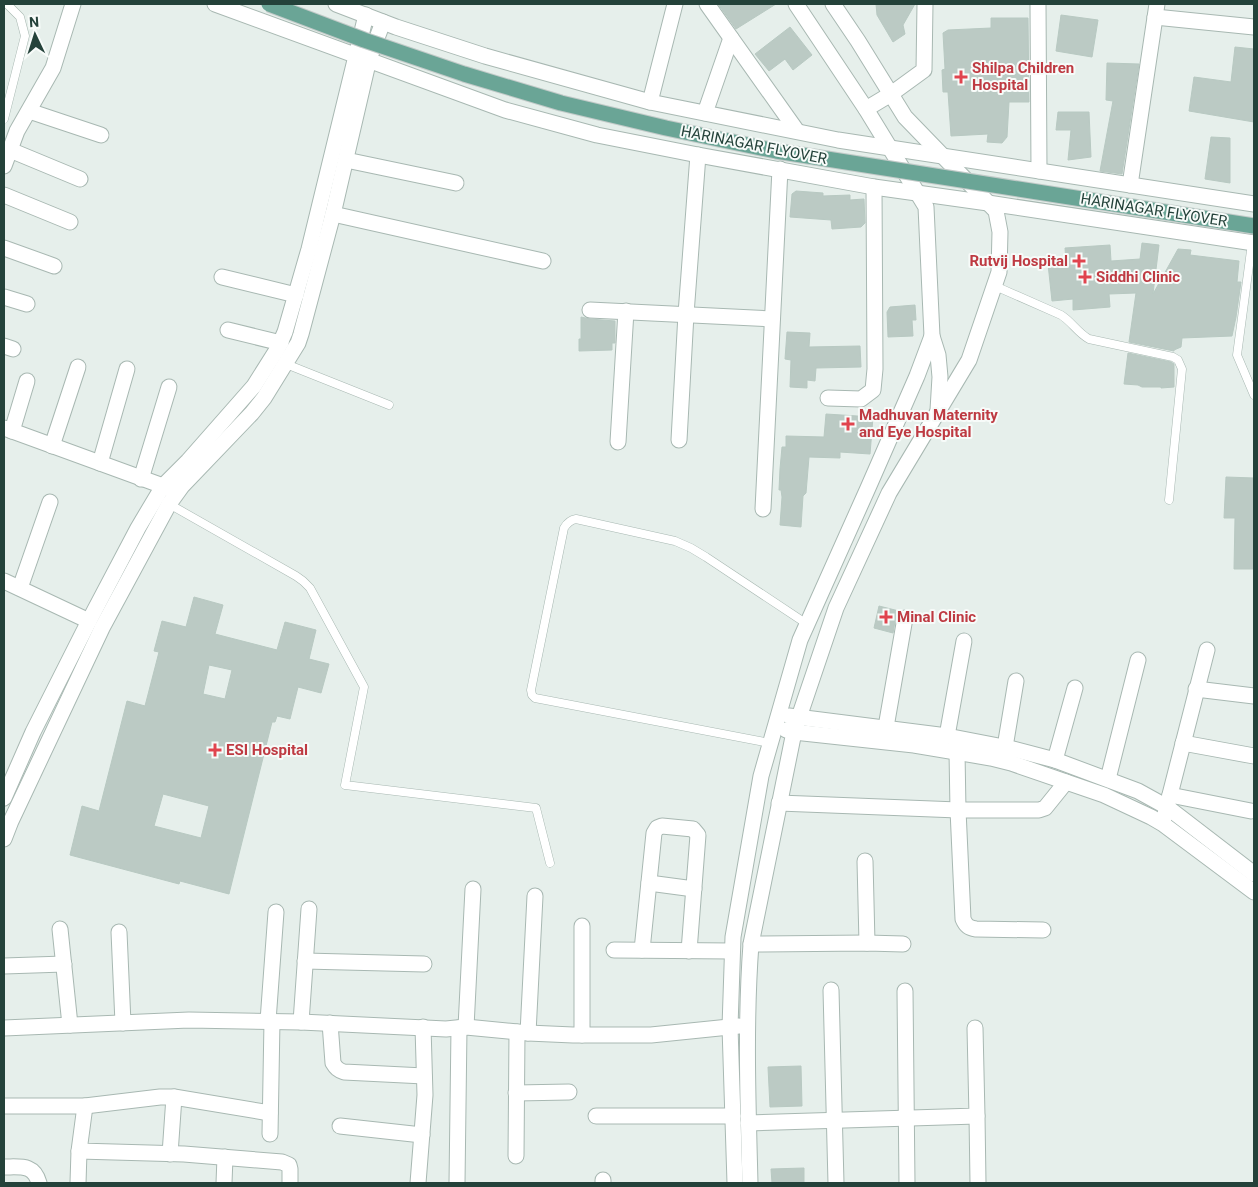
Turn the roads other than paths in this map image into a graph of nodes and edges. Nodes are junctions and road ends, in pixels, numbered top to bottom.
1 (7, 4) edge
2 (73, 4) edge
3 (215, 4) edge
4 (269, 4) edge
5 (336, 4) edge
6 (675, 4) edge
7 (706, 4) edge
8 (796, 4) edge
9 (833, 4) edge
10 (925, 4) edge
11 (1038, 4) edge
12 (360, 10) edge
13 (1156, 10) edge
14 (383, 22) junction
15 (1254, 27) edge
16 (731, 38) junction
17 (362, 57) junction
18 (892, 94) junction
19 (7, 96) edge
20 (650, 102) junction
21 (866, 109) junction
22 (29, 111) junction
23 (705, 113) junction
24 (4, 119) edge
25 (798, 131) junction
26 (101, 135) dead end
27 (891, 148) junction
28 (10, 150) junction
29 (698, 155) junction
30 (944, 157) junction
31 (346, 160) junction
32 (4, 166) edge
33 (780, 169) junction
34 (1039, 171) junction
35 (80, 178) dead end
36 (456, 183) dead end
37 (1130, 185) junction
38 (874, 187) junction
39 (918, 193) junction
40 (4, 195) edge
41 (988, 203) junction
42 (1254, 204) edge
43 (333, 214) junction
44 (70, 222) dead end
45 (1254, 226) edge
46 (1253, 243) edge
47 (4, 248) edge
48 (543, 261) dead end
49 (54, 266) dead end
50 (222, 277) dead end
51 (995, 286) junction
52 (296, 294) junction
53 (4, 297) edge
54 (27, 304) dead end
55 (590, 310) dead end
56 (626, 311) junction
57 (686, 314) junction
58 (772, 319) junction
59 (228, 330) dead end
60 (932, 336) junction
61 (281, 343) junction
62 (286, 364) junction
63 (78, 366) dead end
64 (127, 369) dead end
65 (27, 381) dead end
66 (169, 387) dead end
67 (1254, 395) edge
68 (828, 398) dead end
69 (389, 405) dead end
70 (938, 412) junction
71 (8, 430) edge
72 (679, 440) dead end
73 (618, 442) dead end
74 (52, 446) junction
75 (100, 463) junction
76 (142, 479) junction
77 (163, 486) junction
78 (868, 488) junction
79 (887, 497) junction
80 (173, 498) junction
81 (1169, 500) dead end
82 (50, 502) dead end
83 (763, 509) dead end
84 (4, 581) edge
85 (20, 588) junction
86 (905, 618) dead end
87 (89, 621) junction
88 (807, 624) junction
89 (964, 641) dead end
90 (1206, 650) dead end
91 (1138, 660) dead end
92 (1016, 681) dead end
93 (1075, 688) dead end
94 (1196, 689) junction
95 (1254, 696) edge
96 (799, 717) junction
97 (776, 721) junction
98 (886, 727) junction
99 (794, 732) junction
100 (947, 736) junction
101 (770, 743) junction
102 (1183, 743) junction
103 (1005, 747) junction
104 (957, 752) junction
105 (1254, 756) edge
106 (1055, 760) junction
107 (1108, 779) junction
108 (7, 782) edge
109 (1066, 782) junction
110 (4, 798) edge
111 (1168, 801) junction
112 (780, 803) junction
113 (958, 810) junction
114 (1251, 811) dead end
115 (1163, 824) junction
116 (4, 839) edge
117 (865, 860) dead end
118 (550, 863) dead end
119 (1254, 874) edge
120 (649, 883) junction
121 (473, 889) dead end
122 (694, 889) junction
123 (1254, 892) edge
124 (535, 896) dead end
125 (309, 909) dead end
126 (276, 912) dead end
127 (582, 926) dead end
128 (60, 929) dead end
129 (1042, 930) dead end
130 (119, 932) dead end
131 (867, 943) junction
132 (751, 944) junction
133 (903, 944) dead end
134 (614, 950) dead end
135 (642, 950) junction
136 (689, 951) junction
137 (732, 952) junction
138 (305, 961) junction
139 (64, 964) junction
140 (424, 964) dead end
141 (4, 966) edge
142 (832, 990) dead end
143 (905, 991) dead end
144 (270, 1021) junction
145 (301, 1022) junction
146 (123, 1023) junction
147 (330, 1023) junction
148 (70, 1025) junction
149 (748, 1025) junction
150 (730, 1027) junction
151 (4, 1028) edge
152 (423, 1028) junction
153 (462, 1028) junction
154 (975, 1028) dead end
155 (522, 1032) junction
156 (582, 1035) junction
157 (424, 1076) junction
158 (569, 1092) dead end
159 (516, 1093) junction
160 (174, 1097) junction
161 (4, 1106) edge
162 (85, 1106) junction
163 (270, 1113) junction
164 (596, 1116) dead end
165 (733, 1116) junction
166 (977, 1116) junction
167 (906, 1118) junction
168 (834, 1120) junction
169 (748, 1122) junction
170 (340, 1126) dead end
171 (270, 1134) dead end
172 (422, 1135) junction
173 (79, 1150) junction
174 (170, 1154) junction
175 (516, 1156) dead end
176 (224, 1158) junction
177 (4, 1167) edge
178 (39, 1183) edge
179 (78, 1183) edge
180 (224, 1183) edge
181 (290, 1183) edge
182 (418, 1183) edge
183 (458, 1183) edge
184 (735, 1183) edge
185 (750, 1183) edge
186 (836, 1183) edge
187 (907, 1183) edge
188 (978, 1183) edge

1 - 19 lane
2 - 22 street
3 - 17 street
4 - 45 main road, HARINAGAR FLYOVER, bridge
5 - 12 street
6 - 20 street
7 - 16 street
8 - 21 street
9 - 18 street
10 - 18 street
11 - 34 street
12 - 14 street
12 - 17 street
13 - 15 street
13 - 37 street
14 - 17 street
14 - 20 street
16 - 23 street
16 - 25 street
17 - 29 street
17 - 31 street
17 - 52 street
18 - 21 street
18 - 30 street
19 - 24 lane
20 - 23 street
21 - 27 street
22 - 26 street
22 - 28 street
23 - 25 street
25 - 27 street
27 - 30 street
27 - 39 street
28 - 32 street
28 - 35 street
29 - 33 street
29 - 57 street
30 - 34 street
30 - 41 street
31 - 36 street
31 - 43 street
33 - 38 street
33 - 58 street
34 - 37 street
37 - 42 street
38 - 39 street
38 - 68 street
39 - 41 street
39 - 60 street
40 - 44 street
41 - 46 street
41 - 51 street
43 - 48 street
43 - 62 street
46 - 67 lane
47 - 49 street
50 - 52 street
51 - 70 street
51 - 81 lane
52 - 61 street
53 - 54 street
55 - 56 street
56 - 57 street
56 - 73 street
57 - 58 street
57 - 72 street
58 - 83 street
59 - 61 street
60 - 70 street
60 - 78 street
61 - 77 street
62 - 69 lane
62 - 80 street
63 - 74 street
64 - 75 street
65 - 71 street
66 - 76 street
70 - 79 street
71 - 74 street
74 - 75 street
75 - 76 street
76 - 77 street
77 - 80 street
77 - 87 street
78 - 79 street
78 - 88 street
79 - 96 street
80 - 116 street
80 - 118 lane
82 - 85 street
84 - 85 street
85 - 87 street
86 - 98 street
87 - 108 street
88 - 97 street
88 - 101 lane
89 - 100 street
90 - 94 street
91 - 107 street
92 - 103 street
93 - 106 street
94 - 95 street
94 - 102 street
96 - 97 street
96 - 98 street
96 - 99 street
97 - 99 street
97 - 101 street
98 - 100 street
99 - 104 street
99 - 112 street
100 - 103 street
101 - 137 street
102 - 105 street
102 - 111 street
103 - 106 street
104 - 109 street
104 - 113 street
106 - 107 street
107 - 111 street
108 - 110 street
109 - 113 street
109 - 115 street
111 - 114 street
111 - 115 street
111 - 119 street
112 - 113 street
112 - 132 street
113 - 129 street
115 - 123 street
117 - 131 street
120 - 122 street
120 - 122 street
120 - 135 street
121 - 153 street
122 - 136 street
124 - 155 street
125 - 138 street
126 - 144 street
127 - 156 street
128 - 139 street
130 - 146 street
131 - 132 street
131 - 133 street
132 - 149 street
134 - 135 street
135 - 136 street
136 - 137 street
137 - 150 street
138 - 140 street
138 - 145 street
139 - 141 street
139 - 148 street
142 - 168 street
143 - 167 street
144 - 145 street
144 - 146 street
144 - 163 street
145 - 147 street
146 - 148 street
147 - 152 street
147 - 157 street
148 - 151 street
149 - 150 street
149 - 169 street
150 - 156 street
150 - 165 street
152 - 153 street
152 - 157 street
153 - 155 street
153 - 183 street
154 - 166 street
155 - 156 street
155 - 159 street
157 - 172 street
158 - 159 street
159 - 175 street
160 - 162 street
160 - 163 street
160 - 174 street
161 - 162 street
162 - 173 street
163 - 171 street
164 - 165 street
165 - 184 street
166 - 167 street
166 - 188 street
167 - 168 street
167 - 187 street
168 - 169 street
168 - 186 street
169 - 185 street
170 - 172 street
172 - 182 street
173 - 174 street
173 - 179 street
174 - 176 street
176 - 180 street
176 - 181 street
177 - 178 street

